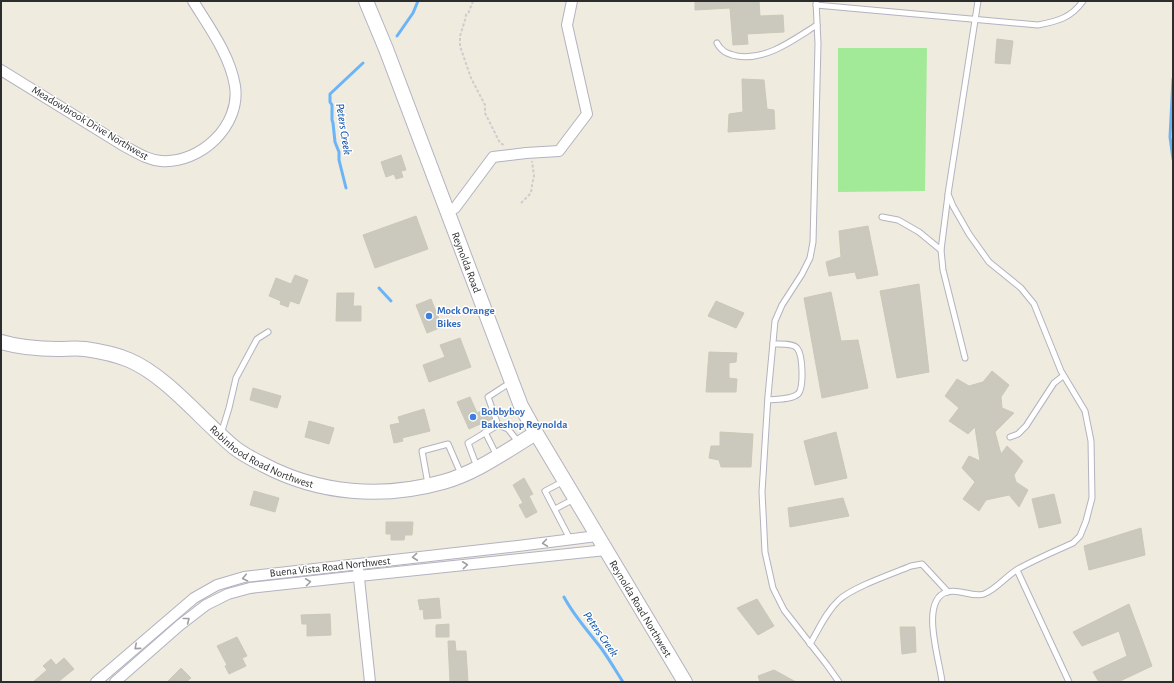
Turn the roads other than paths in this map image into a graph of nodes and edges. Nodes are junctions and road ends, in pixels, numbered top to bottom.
1 (193, 1) edge
2 (366, 1) edge
3 (572, 1) edge
4 (978, 1) edge
5 (1083, 1) edge
6 (816, 3) edge
7 (974, 19) junction
8 (817, 25) junction
9 (717, 43) dead end
10 (1, 70) edge
11 (948, 194) junction
12 (447, 212) junction
13 (882, 217) dead end
14 (941, 250) junction
15 (268, 332) dead end
16 (1, 342) edge
17 (773, 344) junction
18 (965, 358) dead end
19 (1063, 376) junction
20 (512, 382) junction
21 (768, 400) junction
22 (498, 425) junction
23 (485, 432) junction
24 (536, 433) junction
25 (220, 435) junction
26 (1010, 437) dead end
27 (518, 443) junction
28 (497, 456) junction
29 (477, 468) junction
30 (461, 475) junction
31 (564, 481) junction
32 (428, 485) junction
33 (575, 499) junction
34 (555, 509) junction
35 (597, 536) junction
36 (570, 539) junction
37 (606, 550) junction
38 (358, 564) junction
39 (1017, 570) junction
40 (359, 576) junction
41 (948, 592) junction
42 (810, 644) junction
43 (96, 682) edge
44 (115, 682) edge
45 (370, 682) edge
46 (685, 682) edge
47 (839, 682) edge
48 (942, 682) edge
49 (1069, 682) edge

1 - 10 street, Meadowbrook Drive Northwest
2 - 12 main road, Reynolda Road
3 - 12 street
4 - 7 lane
5 - 7 lane
6 - 7 lane
6 - 8 lane
7 - 11 lane
8 - 9 lane
8 - 17 lane
11 - 14 lane
11 - 19 lane
12 - 20 main road, Reynolda Road
13 - 14 lane
14 - 18 lane
15 - 25 lane
16 - 25 main road, Robinhood Road Northwest
17 - 21 lane
17 - 21 lane
19 - 26 lane
19 - 39 lane
20 - 22 lane
20 - 24 main road, Reynolda Road
21 - 42 lane
22 - 23 lane
22 - 27 lane
23 - 28 lane
23 - 29 lane
24 - 27 main road, Robinhood Road Northwest
24 - 31 main road, Reynolda Road
25 - 32 main road, Robinhood Road Northwest
27 - 28 main road, Robinhood Road Northwest
28 - 29 main road, Robinhood Road Northwest
29 - 30 main road, Robinhood Road Northwest
30 - 32 main road, Robinhood Road Northwest
30 - 32 lane
31 - 33 main road, Reynolda Road
31 - 34 lane
33 - 34 lane
33 - 35 main road, Reynolda Road
34 - 36 lane
35 - 36 street, Buena Vista Road Northwest
35 - 37 main road, Reynolda Road Northwest
36 -> 38 street, Buena Vista Road Northwest
40 -> 37 street, Buena Vista Road Northwest
37 - 46 main road, Reynolda Road Northwest
38 - 40 street
38 -> 43 street, Buena Vista Road Northwest
39 - 41 lane
39 - 49 lane
44 -> 40 street, Buena Vista Road Northwest
40 - 45 street
41 - 42 lane
41 - 48 lane
42 - 47 lane

